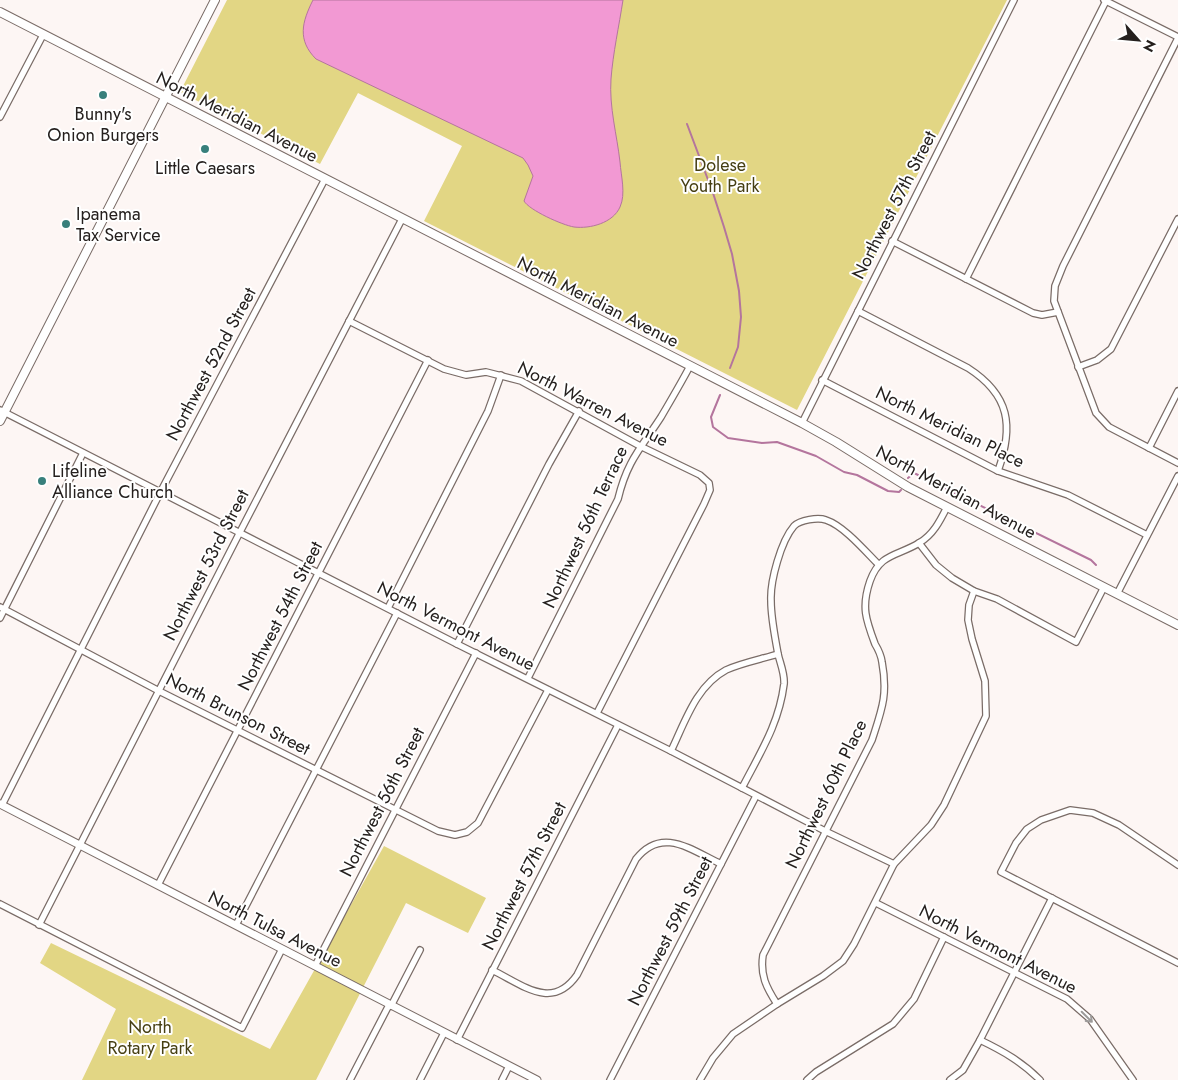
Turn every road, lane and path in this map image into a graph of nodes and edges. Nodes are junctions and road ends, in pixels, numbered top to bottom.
1 (215, 0) edge
2 (1014, 0) edge
3 (1105, 1) edge
4 (0, 12) edge
5 (43, 34) junction
6 (1178, 38) edge
7 (166, 98) junction
8 (0, 117) edge
9 (325, 179) junction
10 (402, 219) junction
11 (1178, 219) edge
12 (892, 242) junction
13 (966, 279) junction
14 (858, 311) junction
15 (1058, 312) junction
16 (349, 320) junction
17 (428, 360) junction
18 (690, 366) junction
19 (1078, 367) junction
20 (501, 375) junction
21 (822, 380) junction
22 (1178, 391) edge
23 (2, 411) edge
24 (579, 412) junction
25 (0, 422) edge
26 (802, 423) junction
27 (640, 446) junction
28 (1149, 448) junction
29 (84, 453) junction
30 (1178, 463) edge
31 (998, 471) junction
32 (1178, 476) edge
33 (161, 492) junction
34 (947, 507) junction
35 (240, 532) junction
36 (1147, 535) junction
37 (919, 543) junction
38 (878, 564) junction
39 (319, 573) junction
40 (1104, 587) junction
41 (974, 591) junction
42 (1117, 594) junction
43 (2, 608) edge
44 (388, 608) junction
45 (397, 613) junction
46 (0, 618) edge
47 (1178, 625) edge
48 (457, 644) junction
49 (82, 649) junction
50 (476, 653) junction
51 (778, 654) junction
52 (528, 678) junction
53 (548, 690) junction
54 (159, 691) junction
55 (597, 713) junction
56 (618, 725) junction
57 (238, 730) junction
58 (671, 751) junction
59 (316, 770) junction
60 (742, 788) junction
61 (756, 796) junction
62 (1, 805) edge
63 (395, 810) junction
64 (824, 831) junction
65 (80, 846) junction
66 (721, 864) junction
67 (894, 864) junction
68 (1178, 865) edge
69 (158, 885) junction
70 (1052, 898) junction
71 (876, 903) junction
72 (0, 904) edge
73 (39, 925) junction
74 (236, 925) junction
75 (944, 937) junction
76 (282, 949) junction
77 (420, 950) dead end
78 (1178, 963) edge
79 (314, 966) junction
80 (492, 970) junction
81 (1014, 972) junction
82 (776, 1004) junction
83 (390, 1005) junction
84 (444, 1033) junction
85 (457, 1040) junction
86 (980, 1040) junction
87 (510, 1066) junction
88 (350, 1080) edge
89 (420, 1080) edge
90 (502, 1080) edge
91 (536, 1080) edge
92 (610, 1080) edge
93 (700, 1080) edge
94 (807, 1080) edge
95 (950, 1080) edge
96 (1040, 1080) edge
97 (1133, 1080) edge

1 - 7 main road
2 - 12 street, Northwest 57th Street
3 - 6 street
3 - 13 street
4 - 5 main road, North Meridian Avenue
5 - 7 main road, North Meridian Avenue
5 - 8 street
6 - 15 street
7 - 9 main road, North Meridian Avenue
7 - 23 main road
9 - 10 main road, North Meridian Avenue
9 - 33 street, Northwest 52nd Street
10 - 16 street, Northwest 53rd Street
10 - 18 main road, North Meridian Avenue
11 - 19 street
12 - 13 street
12 - 14 street, Northwest 57th Street
13 - 15 street
14 - 21 street, Northwest 57th Street
14 - 31 street
15 - 19 street
16 - 17 street, North Warren Avenue
16 - 35 street, Northwest 53rd Street
17 - 20 street, North Warren Avenue
17 - 39 street, Northwest 54th Street
18 - 26 main road, North Meridian Avenue
18 - 27 street, Northwest 56th Terrace
19 - 28 street
20 - 24 street, North Warren Avenue
20 - 44 street
21 - 26 street, Northwest 57th Street
21 - 31 street, North Meridian Place
22 - 28 street
23 - 25 main road
23 - 29 street, North Vermont Avenue
24 - 27 street, North Warren Avenue
24 - 48 street
26 - 34 main road, North Meridian Avenue
27 - 52 street, Northwest 56th Terrace
27 - 55 street, North Warren Avenue
28 - 30 street
29 - 33 street, North Vermont Avenue
29 - 43 street
31 - 36 street, North Meridian Place
32 - 36 street
33 - 35 street, North Vermont Avenue
33 - 49 street, Northwest 52nd Street
34 - 37 street
34 - 40 main road, North Meridian Avenue
35 - 39 street, North Vermont Avenue
35 - 54 street, Northwest 53rd Street
36 - 42 street
37 - 38 street
37 - 41 street
38 - 51 street
38 - 64 street, Northwest 60th Place
39 - 44 street, North Vermont Avenue
39 - 57 street, Northwest 54th Street
40 - 41 street
40 - 42 main road, North Meridian Avenue
41 - 67 street
42 - 47 main road, North Meridian Avenue
43 - 46 street
43 - 49 street, North Brunson Street
44 - 45 street, North Vermont Avenue
45 - 48 street, North Vermont Avenue
45 - 59 street
48 - 50 street, North Vermont Avenue
49 - 54 street, North Brunson Street
49 - 62 street, Northwest 52nd Street
50 - 52 street, North Vermont Avenue
50 - 63 street, Northwest 56th Street
51 - 58 street
51 - 60 street
52 - 53 street, North Vermont Avenue
53 - 55 street, North Vermont Avenue
53 - 63 street, North Brunson Street
54 - 57 street, North Brunson Street
54 - 65 street, Northwest 53rd Street
55 - 56 street, North Vermont Avenue
56 - 58 street, North Vermont Avenue
56 - 80 street, Northwest 57th Street
57 - 59 street, North Brunson Street
57 - 69 street, Northwest 54th Street
58 - 60 street, North Vermont Avenue
59 - 63 street, North Brunson Street
59 - 74 street
60 - 61 street, North Vermont Avenue
61 - 64 street, North Vermont Avenue
61 - 66 street, Northwest 59th Street
62 - 65 street, North Tulsa Avenue
63 - 79 street, Northwest 56th Street
64 - 67 street, North Vermont Avenue
64 - 82 street, Northwest 60th Place
65 - 69 street, North Tulsa Avenue
65 - 73 street, Northwest 53rd Street
66 - 80 street
66 - 92 street, Northwest 59th Street
67 - 71 street
68 - 70 street
69 - 74 street, North Tulsa Avenue
70 - 78 street
70 - 81 street
71 - 75 street, North Vermont Avenue
71 - 82 street
72 - 73 street
73 - 76 street
74 - 76 street, North Tulsa Avenue
75 - 81 street, North Vermont Avenue
75 - 94 street
76 - 79 street, North Tulsa Avenue
77 - 83 street
79 - 83 street, North Tulsa Avenue
80 - 85 street, Northwest 57th Street
81 - 86 street
81 -> 97 street, North Vermont Avenue
82 - 93 street
83 - 84 street, North Tulsa Avenue
83 - 88 street
84 - 85 street, North Tulsa Avenue
84 - 89 street
85 - 87 street, North Tulsa Avenue
86 - 95 street
86 - 96 street
87 - 90 street
87 - 91 street, North Tulsa Avenue

